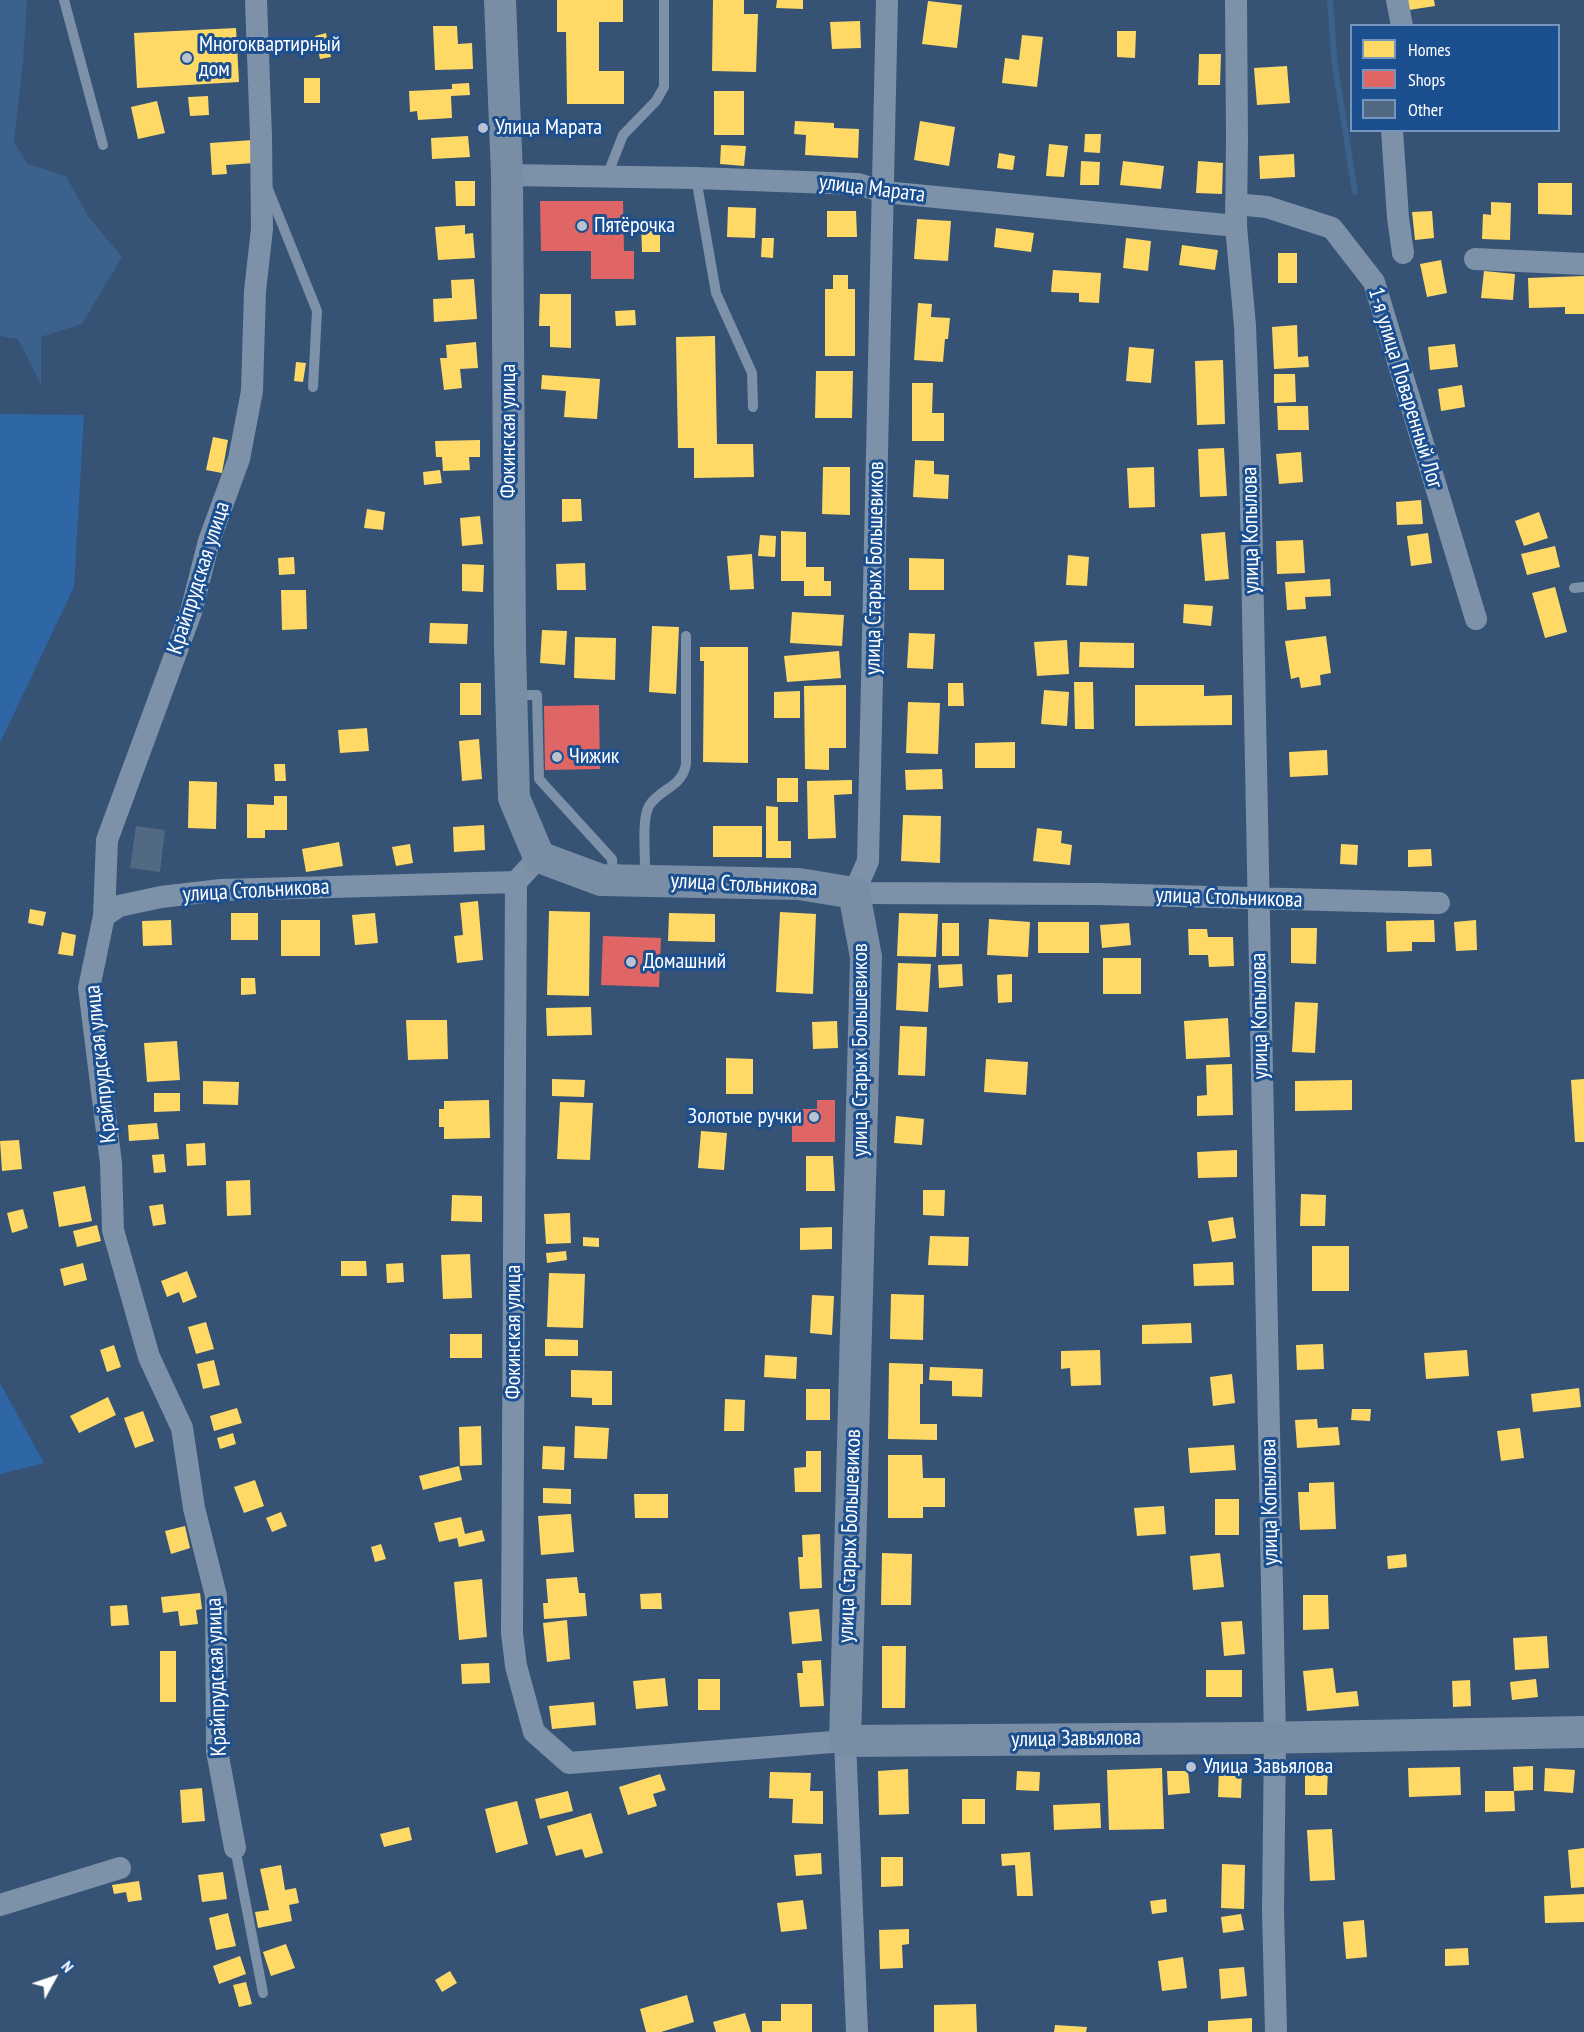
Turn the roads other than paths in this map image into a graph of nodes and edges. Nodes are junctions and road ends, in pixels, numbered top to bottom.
1 (64, 0) edge
2 (256, 0) edge
3 (500, 0) edge
4 (664, 0) edge
5 (887, 0) edge
6 (1236, 0) edge
7 (1397, 0) edge
8 (1402, 24) edge
9 (1392, 132) edge
10 (103, 145) dead end
11 (261, 172) junction
12 (507, 175) junction
13 (607, 176) junction
14 (696, 178) junction
15 (884, 192) junction
16 (1236, 215) junction
17 (1403, 253) dead end
18 (1475, 259) dead end
19 (1584, 264) edge
20 (314, 387) dead end
21 (753, 407) dead end
22 (1476, 619) dead end
23 (686, 636) dead end
24 (526, 779) junction
25 (539, 857) junction
26 (614, 880) junction
27 (645, 881) junction
28 (516, 882) junction
29 (854, 893) junction
30 (1258, 899) junction
31 (1439, 903) dead end
32 (104, 916) junction
33 (1584, 1732) edge
34 (1275, 1738) junction
35 (845, 1742) junction
36 (569, 1763) joint
37 (234, 1848) joint
38 (120, 1868) dead end
39 (0, 1905) edge
40 (263, 1993) dead end
41 (857, 2032) edge
42 (1276, 2032) edge

1 - 10 lane
2 - 11 street, Крайпрудская улица
3 - 12 main road, Фокинская улица
4 - 13 lane
5 - 15 street, улица Старых Большевиков
6 - 16 street, улица Копылова
7 - 8 street
9 - 17 street
11 - 20 lane
11 - 32 street, Крайпрудская улица
12 - 13 street, улица Марата
12 - 24 main road, Фокинская улица
13 - 14 street, улица Марата
14 - 15 street, улица Марата
14 - 21 lane
15 - 16 street, улица Марата
15 - 29 street, улица Старых Большевиков
16 - 22 street, 1-я улица Поваренный Лог
16 - 30 street, улица Копылова
18 - 19 street
23 - 27 lane
24 - 25 main road, Фокинская улица
24 - 26 lane
25 - 26 main road, улица Стольникова
25 - 28 street
26 - 27 main road, улица Стольникова
27 - 29 main road, улица Стольникова
28 - 32 street, улица Стольникова
28 - 36 street, Фокинская улица
29 - 30 street, улица Стольникова
29 - 35 main road, улица Старых Большевиков
30 - 31 street, улица Стольникова
30 - 34 street, улица Копылова
32 - 37 street, Крайпрудская улица
33 - 34 main road, улица Завьялова
34 - 35 main road, улица Завьялова
34 - 42 street, улица Копылова
35 - 36 street, улица Завьялова
35 - 41 street, улица Старых Большевиков
37 - 40 lane
38 - 39 street

